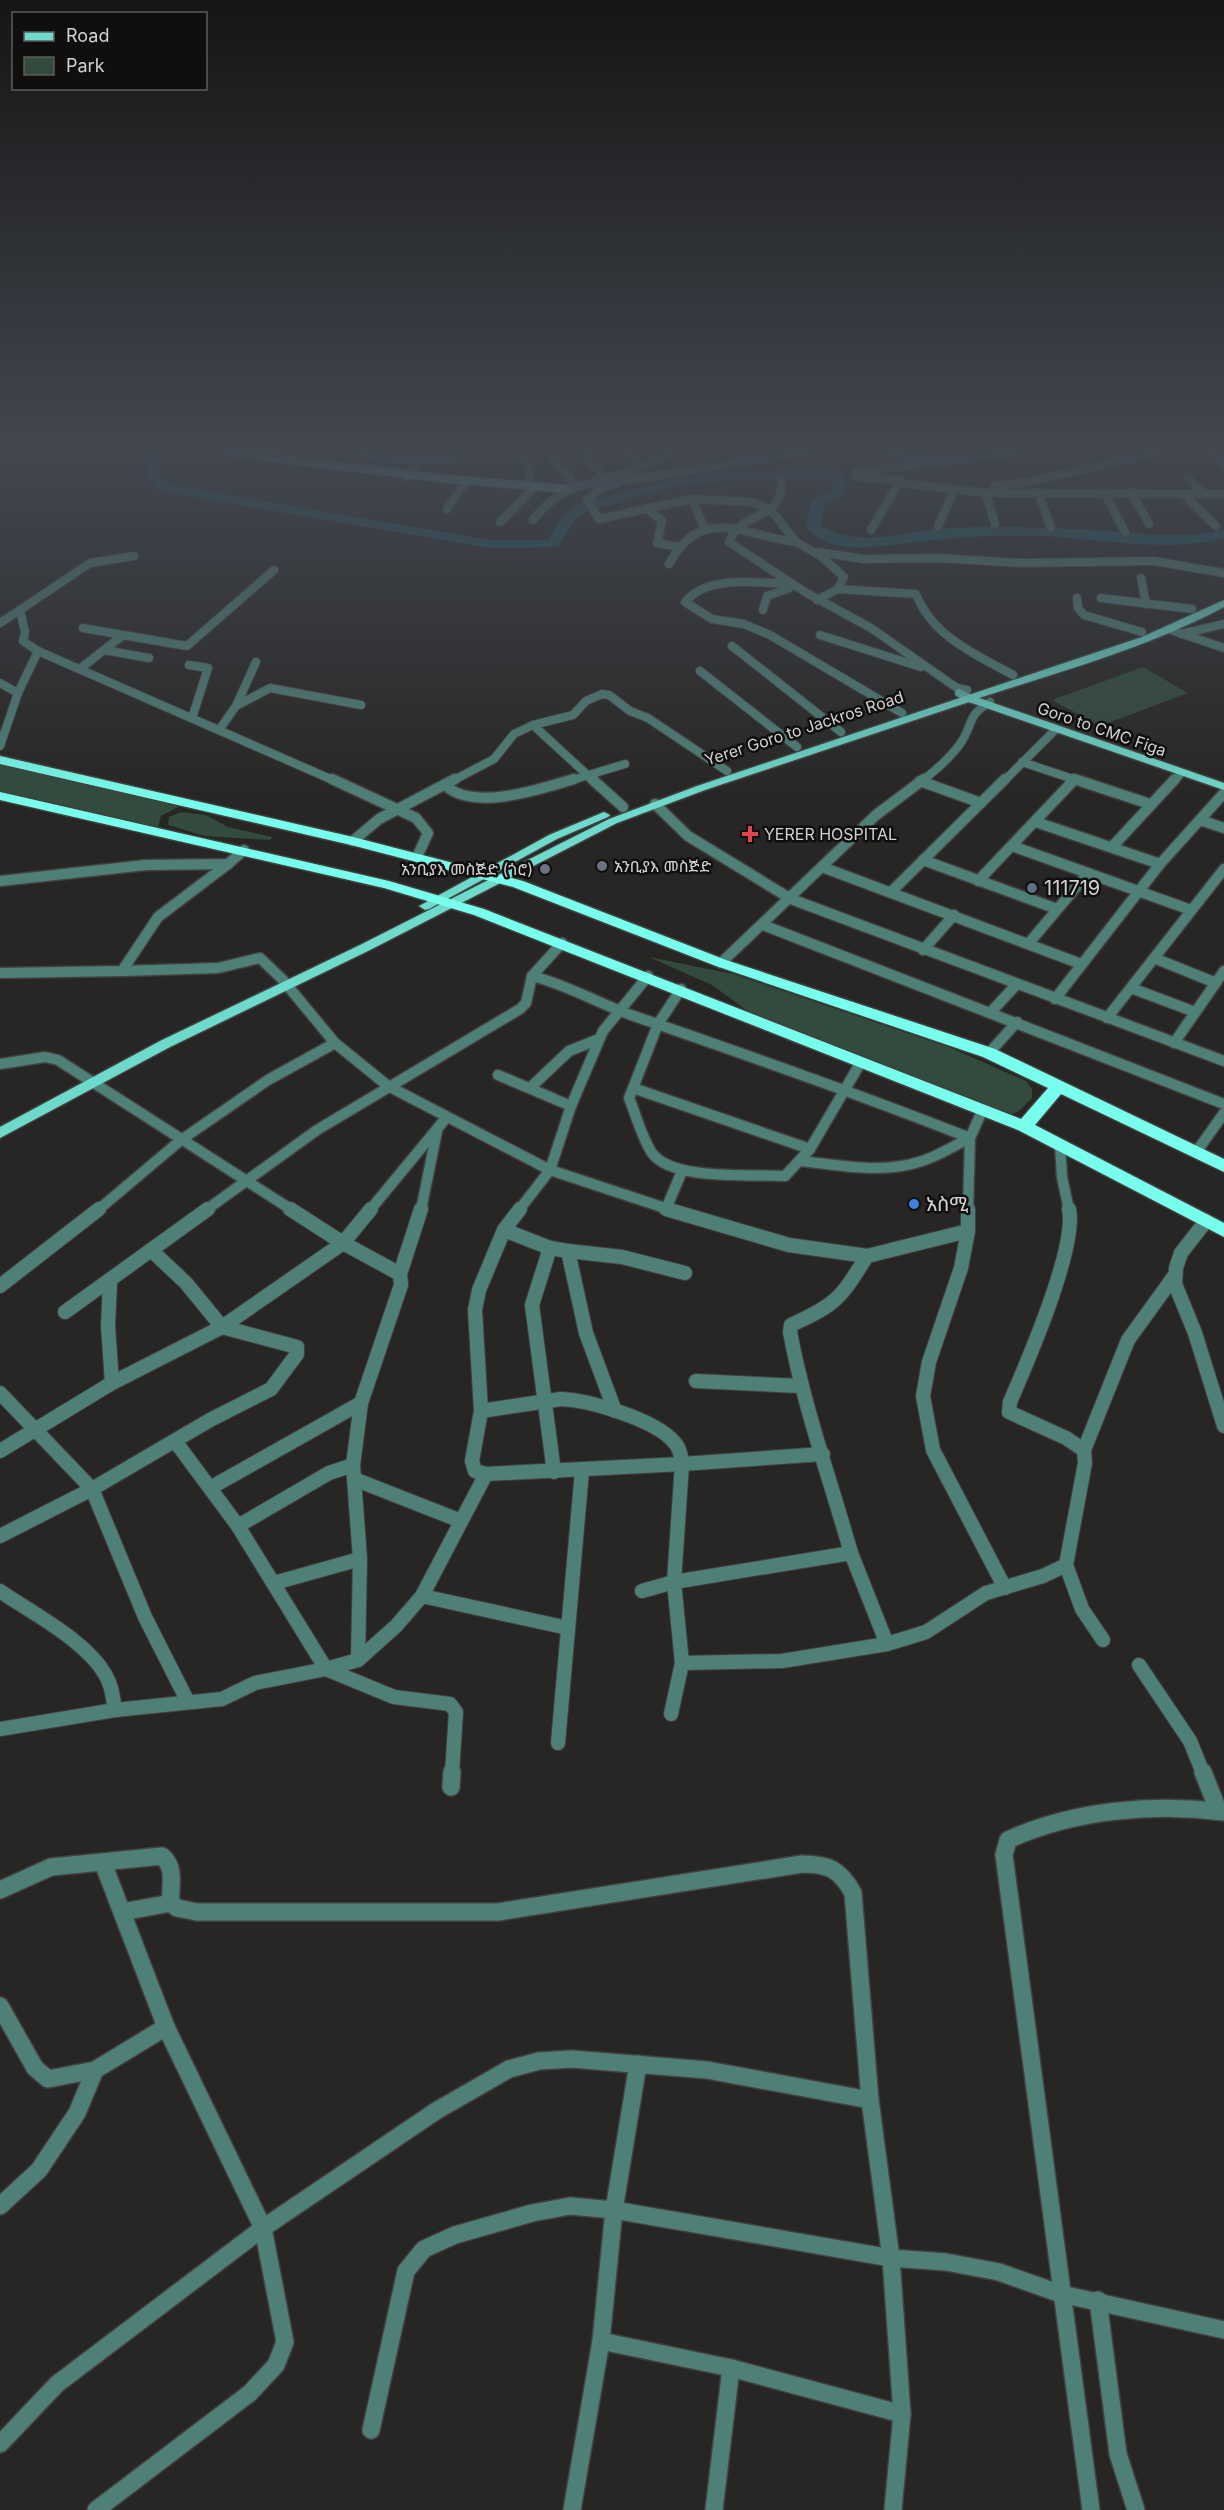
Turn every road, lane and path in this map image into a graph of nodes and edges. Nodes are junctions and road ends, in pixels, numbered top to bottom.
1 (81, 569) edge
2 (770, 569) edge
3 (836, 569) edge
4 (1201, 569) edge
5 (274, 570) dead end
6 (1224, 573) edge
7 (1141, 578) dead end
8 (794, 585) junction
9 (838, 590) junction
10 (1224, 592) edge
11 (1077, 598) dead end
12 (1101, 598) dead end
13 (817, 600) junction
14 (1224, 603) edge
15 (1146, 604) junction
16 (1192, 609) junction
17 (20, 610) junction
18 (763, 610) dead end
19 (0, 623) edge
20 (1224, 624) edge
21 (83, 628) dead end
22 (1176, 632) junction
23 (1142, 633) junction
24 (123, 635) junction
25 (820, 635) dead end
26 (732, 646) dead end
27 (1224, 648) edge
28 (104, 650) junction
29 (39, 651) junction
30 (149, 658) dead end
31 (256, 662) dead end
32 (189, 665) dead end
33 (81, 668) junction
34 (929, 669) junction
35 (700, 671) dead end
36 (1013, 675) junction
37 (0, 683) edge
38 (18, 693) junction
39 (972, 696) junction
40 (361, 705) dead end
41 (236, 706) junction
42 (902, 713) junction
43 (192, 718) junction
44 (533, 725) junction
45 (219, 730) junction
46 (1055, 730) junction
47 (3, 731) edge
48 (841, 732) junction
49 (0, 746) edge
50 (797, 747) junction
51 (0, 759) edge
52 (1022, 762) junction
53 (625, 764) dead end
54 (727, 771) junction
55 (1181, 773) junction
56 (588, 775) junction
57 (1074, 780) junction
58 (920, 781) junction
59 (1224, 782) edge
60 (445, 785) junction
61 (1224, 787) edge
62 (1224, 793) edge
63 (0, 796) edge
64 (657, 799) junction
65 (981, 803) junction
66 (1150, 804) junction
67 (623, 807) junction
68 (398, 808) junction
69 (1200, 820) junction
70 (1036, 822) junction
71 (1224, 828) edge
72 (353, 841) junction
73 (1012, 846) junction
74 (1112, 847) junction
75 (244, 850) junction
76 (417, 857) junction
77 (923, 860) junction
78 (228, 864) junction
79 (1160, 864) junction
80 (822, 867) junction
81 (1224, 869) edge
82 (1088, 873) junction
83 (481, 874) junction
84 (498, 879) junction
85 (0, 881) edge
86 (978, 881) junction
87 (891, 891) junction
88 (1139, 891) junction
89 (790, 899) junction
90 (443, 902) junction
91 (1057, 909) junction
92 (1191, 910) junction
93 (954, 915) junction
94 (764, 925) junction
95 (562, 943) junction
96 (1029, 943) junction
97 (923, 950) junction
98 (1154, 958) junction
99 (721, 963) junction
100 (1081, 964) junction
101 (122, 971) junction
102 (1224, 971) edge
103 (0, 973) edge
104 (532, 976) junction
105 (648, 976) junction
106 (284, 982) junction
107 (1216, 983) junction
108 (1017, 984) junction
109 (1131, 988) junction
110 (681, 989) junction
111 (1054, 999) junction
112 (617, 1010) junction
113 (991, 1012) junction
114 (1195, 1012) junction
115 (1107, 1018) junction
116 (1017, 1022) junction
117 (658, 1024) junction
118 (599, 1039) junction
119 (335, 1043) junction
120 (1174, 1043) junction
121 (989, 1053) junction
122 (1224, 1061) edge
123 (861, 1062) junction
124 (0, 1064) edge
125 (498, 1075) dead end
126 (88, 1078) junction
127 (388, 1086) junction
128 (1059, 1086) junction
129 (531, 1087) junction
130 (633, 1088) junction
131 (844, 1088) junction
132 (1224, 1104) edge
133 (571, 1106) junction
134 (982, 1111) junction
135 (1224, 1113) edge
136 (446, 1118) junction
137 (0, 1122) edge
138 (1024, 1126) junction
139 (438, 1128) junction
140 (0, 1133) edge
141 (970, 1138) junction
142 (181, 1140) junction
143 (1060, 1145) junction
144 (810, 1149) junction
145 (1197, 1151) junction
146 (801, 1161) junction
147 (1224, 1166) edge
148 (550, 1170) junction
149 (682, 1171) junction
150 (246, 1179) junction
151 (666, 1209) junction
152 (1206, 1221) junction
153 (504, 1230) junction
154 (1224, 1231) edge
155 (968, 1232) junction
156 (343, 1243) junction
157 (550, 1248) junction
158 (151, 1250) junction
159 (568, 1251) junction
160 (867, 1257) junction
161 (685, 1273) dead end
162 (400, 1274) junction
163 (1175, 1275) junction
164 (110, 1282) junction
165 (0, 1286) edge
166 (65, 1312) dead end
167 (222, 1327) junction
168 (696, 1382) dead end
169 (112, 1383) junction
170 (800, 1386) junction
171 (0, 1394) edge
172 (544, 1401) junction
173 (361, 1403) junction
174 (481, 1410) junction
175 (615, 1411) junction
176 (1224, 1426) edge
177 (34, 1429) junction
178 (175, 1441) junction
179 (1084, 1450) junction
180 (0, 1451) edge
181 (823, 1454) junction
182 (682, 1462) junction
183 (582, 1471) junction
184 (354, 1472) junction
185 (555, 1472) junction
186 (486, 1474) junction
187 (210, 1488) junction
188 (92, 1489) junction
189 (461, 1521) junction
190 (238, 1526) junction
191 (0, 1536) edge
192 (851, 1553) junction
193 (360, 1559) junction
194 (1066, 1565) junction
195 (674, 1582) junction
196 (274, 1583) junction
197 (1005, 1588) junction
198 (0, 1591) edge
199 (642, 1591) dead end
200 (422, 1596) junction
201 (568, 1628) junction
202 (1103, 1640) dead end
203 (887, 1644) junction
204 (358, 1660) junction
205 (682, 1663) junction
206 (1139, 1665) dead end
207 (326, 1669) junction
208 (188, 1702) junction
209 (115, 1710) junction
210 (671, 1714) dead end
211 (0, 1729) edge
212 (558, 1743) dead end
213 (451, 1786) dead end
214 (1221, 1811) edge
215 (103, 1863) junction
216 (0, 1890) edge
217 (171, 1903) junction
218 (122, 1912) junction
219 (0, 2006) edge
220 (166, 2027) junction
221 (638, 2064) junction
222 (95, 2070) junction
223 (870, 2100) junction
224 (0, 2206) edge
225 (614, 2210) junction
226 (263, 2228) junction
227 (891, 2258) junction
228 (1061, 2294) junction
229 (1098, 2300) junction
230 (1224, 2330) edge
231 (601, 2342) junction
232 (731, 2368) junction
233 (902, 2414) junction
234 (371, 2430) dead end
235 (0, 2444) edge
236 (96, 2510) edge
237 (572, 2510) edge
238 (714, 2510) edge
239 (893, 2510) edge
240 (1091, 2510) edge
241 (1136, 2510) edge

1 - 17 street
2 - 8 street
3 - 9 street
4 - 6 street
5 - 24 street
7 - 15 street
8 - 13 street
8 - 18 street
8 - 42 street
9 - 13 street
9 - 36 street
10 - 16 main road
11 - 23 street
12 - 15 street
13 - 34 street
14 - 22 main road
15 - 16 street
16 - 23 main road
17 - 19 street
17 - 29 street
20 - 22 street
21 - 24 street
22 - 27 street
22 - 39 main road
23 - 36 main road
24 - 28 street
25 - 34 street
26 - 48 street
28 - 30 street
28 - 33 street
29 - 33 street
29 - 38 street
31 - 41 street
32 - 43 street
33 - 43 street
34 - 39 street
35 - 50 street
36 - 39 main road
37 - 38 street
38 - 47 street
39 - 42 main road, Yerer Goro to Jackros Road
39 - 46 main road, Goro to CMC Figa
39 - 58 street
39 - 59 main road
39 - 64 main road
40 - 41 street
41 - 45 street
42 - 48 main road, Yerer Goro to Jackros Road
43 - 45 street
44 - 54 street
44 - 56 street
44 - 60 street
45 - 68 street
46 - 52 street
46 - 55 main road, Goro to CMC Figa
47 - 49 street
48 - 50 main road, Yerer Goro to Jackros Road
50 - 54 main road, Yerer Goro to Jackros Road
51 - 72 highway
52 - 57 street
52 - 65 street
53 - 56 street
54 - 64 main road, Yerer Goro to Jackros Road
55 - 61 main road, Goro to CMC Figa
55 - 66 street
56 - 60 street
56 - 67 street
57 - 66 street
57 - 70 street
58 - 65 street
58 - 80 street
60 - 68 street
62 - 69 street
63 - 75 highway
64 - 67 main road
64 - 84 main road
64 - 89 street
65 - 77 street
66 - 74 street
67 - 83 main road
68 - 72 street
68 - 76 street
69 - 71 street
69 - 79 street
70 - 73 street
70 - 74 street
72 - 76 highway
73 - 82 street
73 - 86 street
74 - 79 street
75 - 78 street
75 - 90 highway
76 - 83 highway
77 - 86 street
77 - 87 street
78 - 85 street
78 - 101 street
79 - 88 street
80 - 87 street
80 - 89 street
81 - 92 street
82 - 88 street
82 - 91 street
83 - 84 highway
83 - 90 main road
84 - 90 main road
84 - 99 highway
86 - 91 street
87 - 93 street
88 - 92 street
88 - 100 street
89 - 94 street
89 - 97 street
90 - 95 highway
90 - 106 main road
91 - 96 street
92 - 98 street
93 - 96 street
93 - 97 street
94 - 99 street
94 - 113 street
95 - 104 street
95 - 105 highway
96 - 100 street
97 - 108 street
98 - 107 street
98 - 109 street
99 - 121 highway
100 - 111 street
101 - 103 street
101 - 106 street
102 - 107 street
104 - 112 street
104 - 127 street
105 - 110 highway
105 - 112 street
106 - 119 street
106 - 126 main road
107 - 114 street
108 - 111 street
108 - 113 street
109 - 114 street
109 - 115 street
110 - 117 street
110 - 123 highway
111 - 115 street
112 - 117 street
112 - 118 street
113 - 116 street
114 - 120 street
115 - 120 street
116 - 121 street
116 - 132 street
117 - 130 street
117 - 131 street
118 - 129 street
118 - 133 street
119 - 127 street
119 - 142 street
120 - 122 street
121 - 128 highway
123 - 131 street
123 - 134 highway
124 - 126 street
125 - 129 street
126 - 137 main road
126 - 140 main road
126 - 142 street
127 - 136 street
127 - 150 street
128 - 138 highway
128 - 145 highway
129 - 133 street
130 - 144 street
130 - 149 street
131 - 141 street
131 - 144 street
133 - 148 street
134 - 138 highway
134 - 141 street
135 - 145 street
136 - 139 street
136 - 148 street
138 - 143 highway
139 - 156 street
139 - 162 street
141 - 146 street
141 - 155 street
142 - 150 street
142 - 165 street
143 - 152 highway
143 - 179 street
144 - 146 street
145 - 147 highway
146 - 149 street
148 - 151 street
148 - 153 street
149 - 151 street
150 - 156 street
150 - 158 street
151 - 160 street
152 - 154 highway
152 - 163 street
153 - 157 street
153 - 174 street
155 - 160 street
155 - 197 street
156 - 162 street
156 - 167 street
157 - 159 street
157 - 172 street
158 - 164 street
158 - 167 street
159 - 161 street
159 - 175 street
160 - 170 street
162 - 173 street
163 - 176 street
163 - 179 street
164 - 166 street
164 - 169 street
167 - 169 street
167 - 178 street
168 - 170 street
169 - 177 street
170 - 181 street
171 - 177 street
172 - 174 street
172 - 175 street
172 - 185 street
173 - 184 street
173 - 187 street
174 - 186 street
175 - 182 street
177 - 180 street
177 - 188 street
178 - 187 street
178 - 188 street
179 - 194 street
181 - 182 street
181 - 192 street
182 - 183 street
182 - 195 street
183 - 185 street
183 - 201 street
184 - 189 street
184 - 190 street
184 - 193 street
185 - 186 street
186 - 189 street
187 - 190 street
188 - 191 street
188 - 208 street
189 - 200 street
190 - 196 street
192 - 195 street
192 - 203 street
193 - 196 street
193 - 204 street
194 - 197 street
194 - 202 street
195 - 199 street
195 - 205 street
196 - 207 street
197 - 203 street
198 - 209 street
200 - 201 street
200 - 204 street
201 - 212 street
203 - 205 street
204 - 207 street
205 - 210 street
206 - 214 street
207 - 208 street
207 - 213 street
208 - 209 street
209 - 211 street
214 - 228 street
215 - 216 street
215 - 217 street
215 - 218 street
217 - 218 street
217 - 223 street
218 - 220 street
219 - 222 street
220 - 222 street
220 - 226 street
221 - 223 street
221 - 225 street
221 - 226 street
222 - 224 street
223 - 227 street
225 - 227 street
225 - 231 street
225 - 234 street
226 - 235 street
226 - 236 street
227 - 228 street
227 - 233 street
228 - 229 street
228 - 240 street
229 - 230 street
229 - 241 street
231 - 232 street
231 - 237 street
232 - 233 street
232 - 238 street
233 - 239 street

